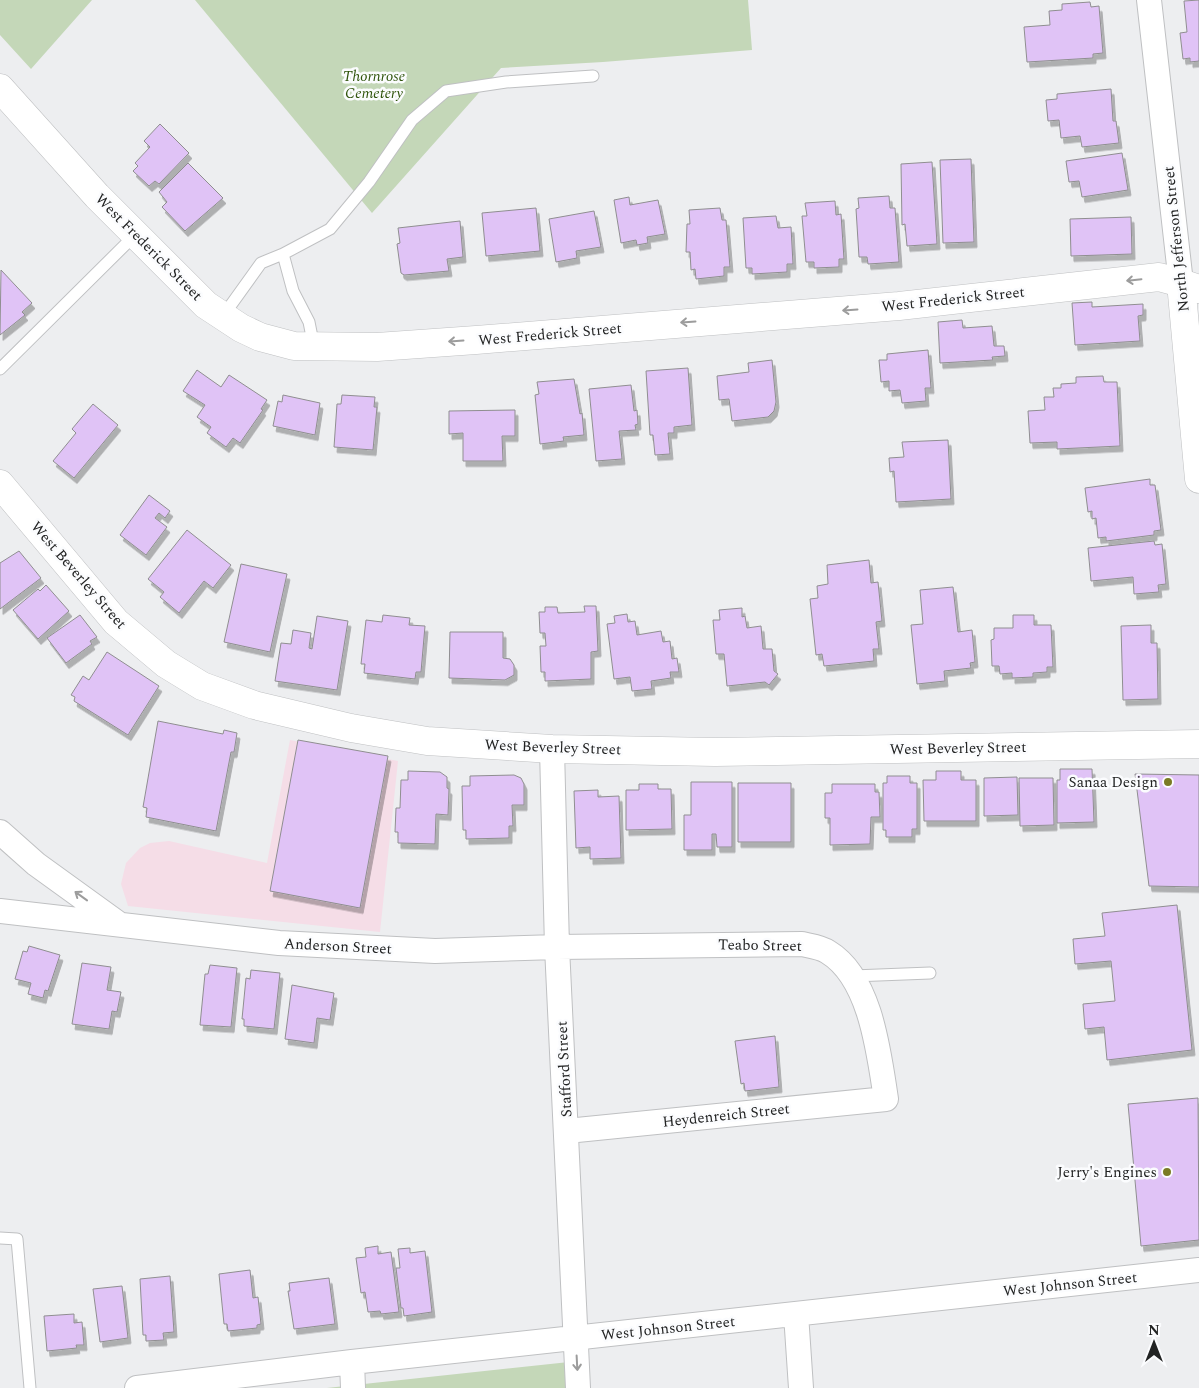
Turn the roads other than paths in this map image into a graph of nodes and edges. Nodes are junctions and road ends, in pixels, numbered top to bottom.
1 (1149, 0) edge
2 (593, 76) dead end
3 (0, 88) edge
4 (136, 234) junction
5 (283, 254) junction
6 (1190, 286) edge
7 (222, 317) junction
8 (314, 347) junction
9 (0, 369) edge
10 (1199, 479) edge
11 (0, 484) edge
12 (1199, 744) edge
13 (552, 749) junction
14 (0, 832) edge
15 (0, 911) edge
16 (120, 925) junction
17 (556, 947) junction
18 (930, 973) dead end
19 (853, 976) junction
20 (886, 1099) joint
21 (567, 1131) junction
22 (0, 1238) edge
23 (1199, 1270) edge
24 (796, 1314) junction
25 (576, 1338) junction
26 (352, 1362) junction
27 (30, 1388) edge
28 (137, 1388) edge
29 (353, 1388) edge
30 (578, 1388) edge
31 (801, 1388) edge

1 - 6 street, North Jefferson Street
2 - 5 lane
3 - 4 main road, West Frederick Street
4 - 7 main road, West Frederick Street
4 - 9 lane
5 - 7 lane
5 - 8 lane
6 -> 8 main road, West Frederick Street
6 - 10 main road, North Jefferson Street
7 - 8 main road, West Frederick Street
11 - 13 main road, West Beverley Street
12 - 13 main road, West Beverley Street
13 - 17 street, Stafford Street
16 -> 14 street, Anderson Street
15 - 16 street, Anderson Street
16 - 17 street, Anderson Street
17 - 19 street, Teabo Street
17 - 21 street, Stafford Street
18 - 19 lane
19 - 20 street, Teabo Street
20 - 21 street, Heydenreich Street
21 - 25 street, Stafford Street
22 - 27 lane
23 - 24 street, West Johnson Street
24 - 25 street, West Johnson Street
24 - 31 street
25 - 26 street, West Johnson Street
25 -> 30 street, Stafford Street
26 - 28 street, West Johnson Street
26 - 29 street

